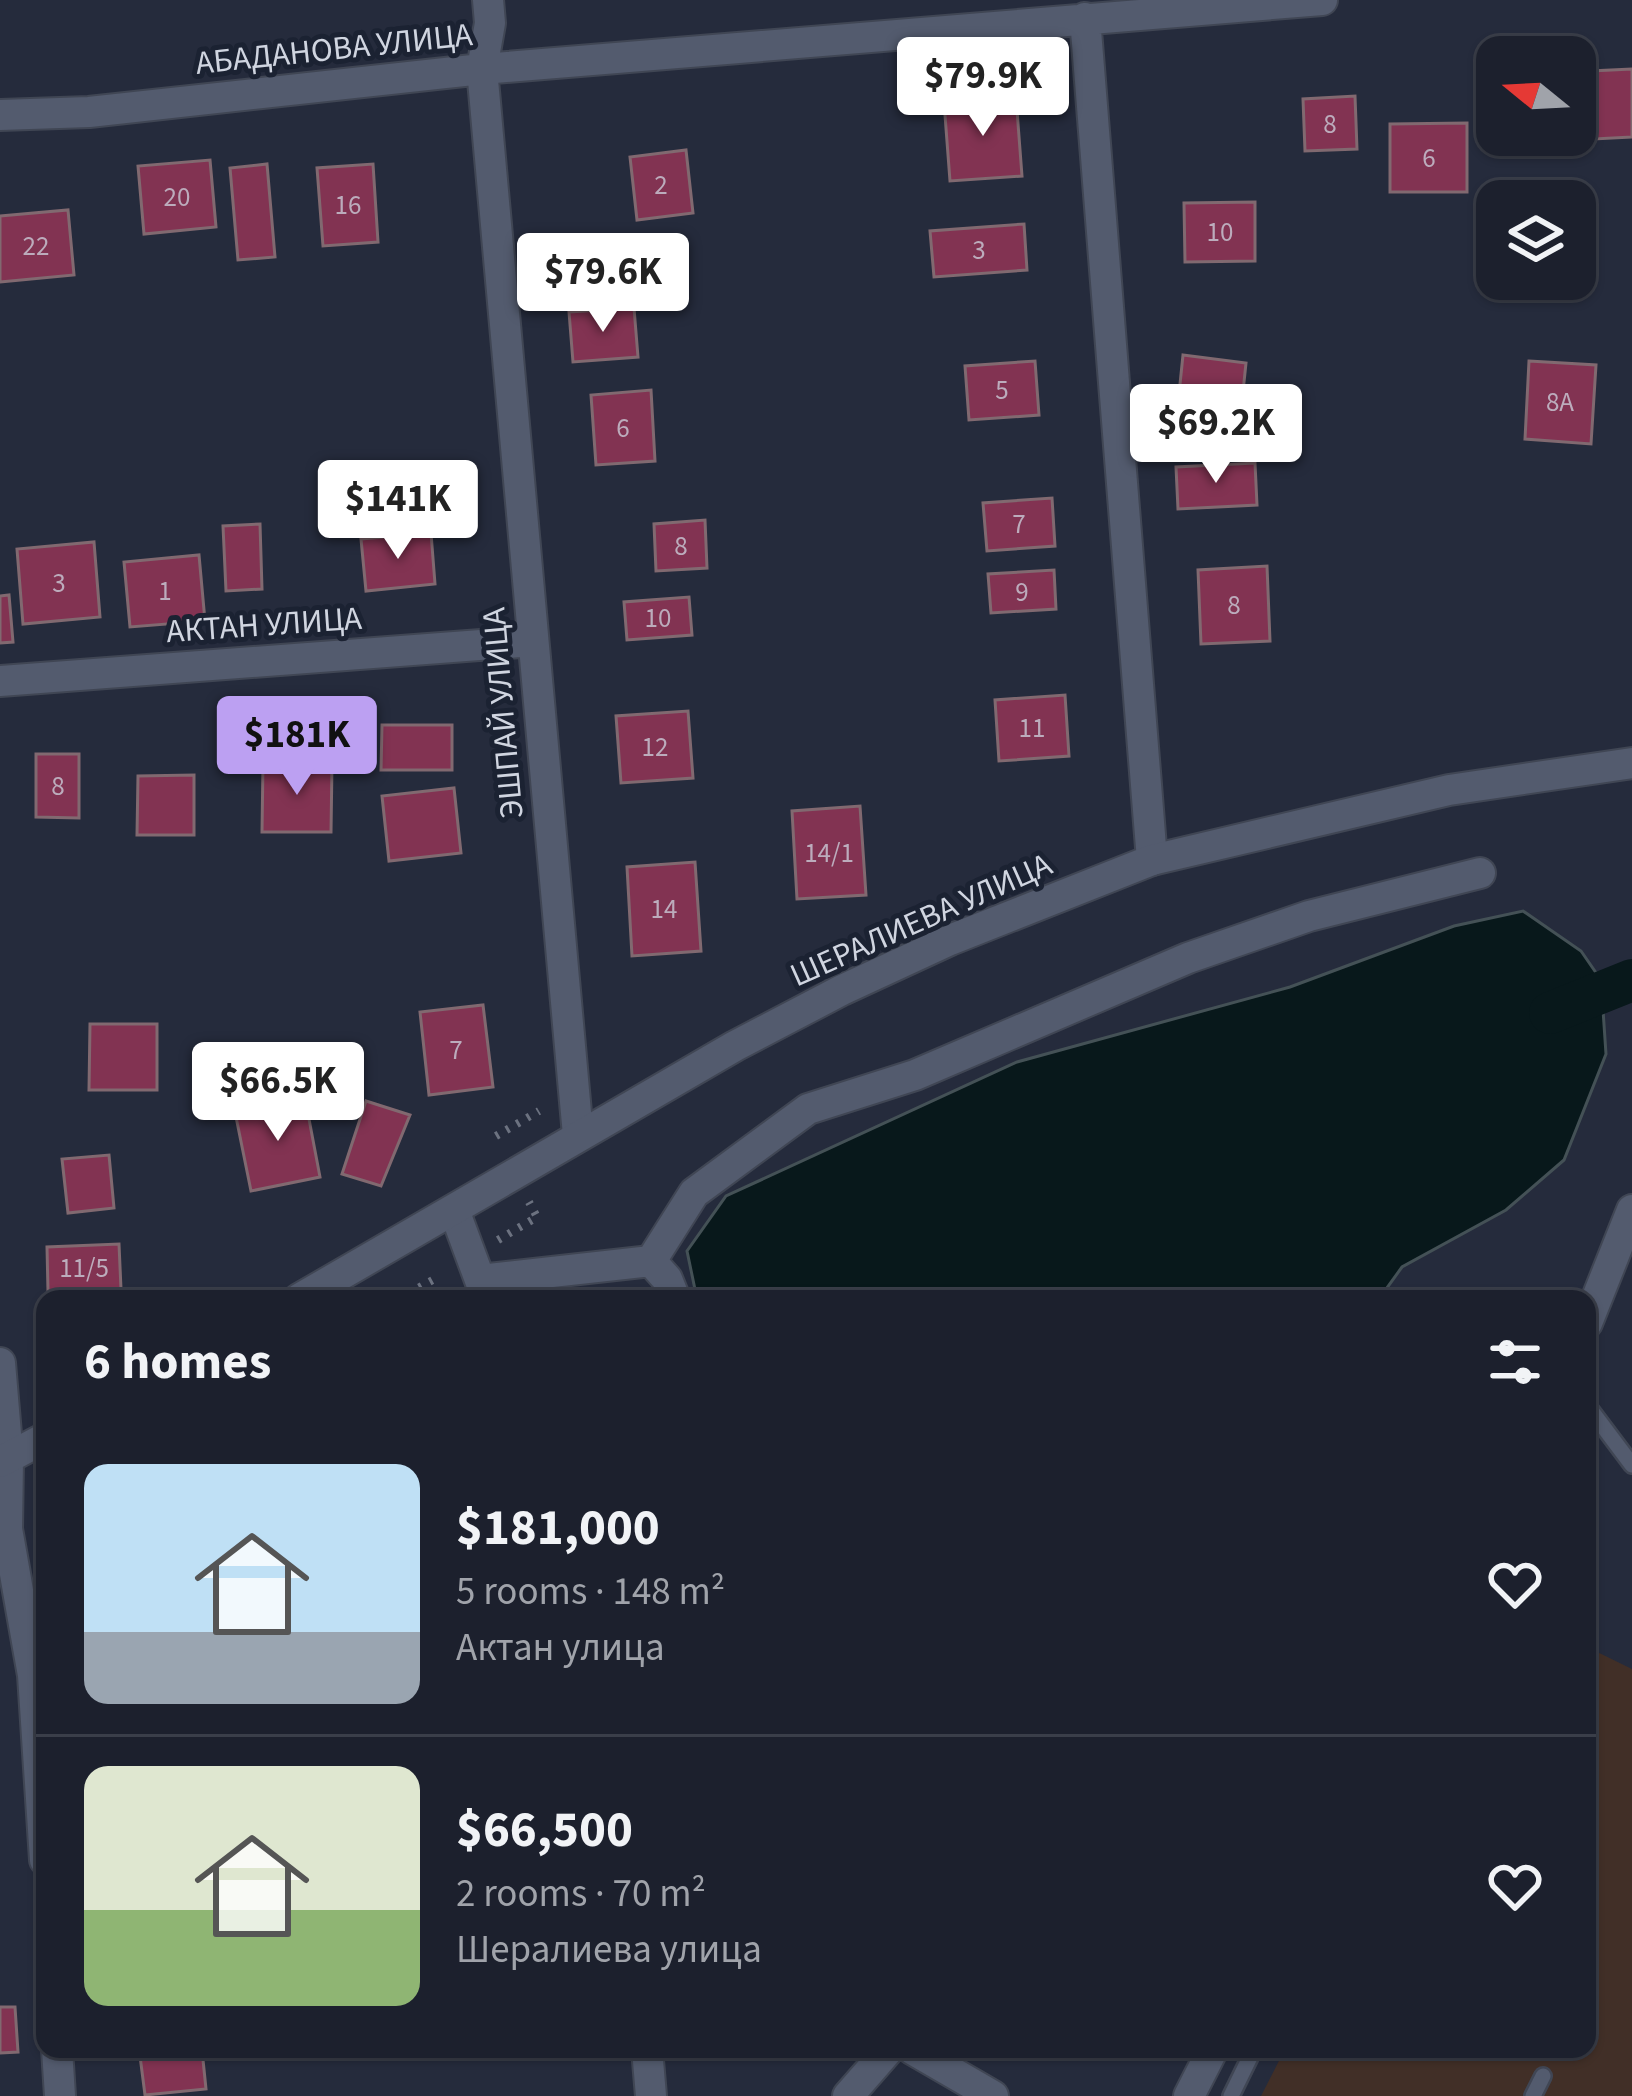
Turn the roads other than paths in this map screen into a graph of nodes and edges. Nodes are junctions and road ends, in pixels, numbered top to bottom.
1 (488, 0) edge
2 (1322, 0) edge
3 (1085, 18) junction
4 (482, 69) junction
5 (0, 115) edge
6 (533, 641) junction
7 (0, 681) edge
8 (1632, 763) edge
9 (1152, 860) junction
10 (1480, 873) dead end
11 (578, 1136) junction
12 (454, 1210) junction
13 (1632, 1210) edge
14 (651, 1261) junction
15 (314, 1290) edge
16 (484, 1290) edge
17 (672, 1290) edge
18 (1596, 1300) edge
19 (0, 1363) edge
20 (1596, 1417) edge
21 (36, 1443) edge
22 (4, 1460) edge
23 (1632, 1465) edge
24 (36, 1721) edge
25 (58, 2058) edge
26 (648, 2058) edge
27 (882, 2058) edge
28 (928, 2058) edge
29 (1208, 2058) edge
30 (1250, 2058) edge
31 (1543, 2076) dead end
32 (60, 2096) edge
33 (651, 2096) edge
34 (848, 2096) edge
35 (993, 2096) edge
36 (1189, 2096) edge
37 (1231, 2096) edge
38 (1534, 2096) edge

1 - 4 street, ЭШПАЙ УЛИЦА
2 - 3 street, АБАДАНОВА УЛИЦА
3 - 4 street, АБАДАНОВА УЛИЦА
3 - 9 street
4 - 5 street, АБАДАНОВА УЛИЦА
4 - 6 street, ЭШПАЙ УЛИЦА
6 - 7 street, АКТАН УЛИЦА
6 - 11 street, ЭШПАЙ УЛИЦА
8 - 9 street, ШЕРАЛИЕВА УЛИЦА
9 - 11 street, ШЕРАЛИЕВА УЛИЦА
10 - 14 street
11 - 12 street, ШЕРАЛИЕВА УЛИЦА
12 - 15 street, ШЕРАЛИЕВА УЛИЦА
12 - 16 street
13 - 18 street
14 - 16 street
14 - 17 street
19 - 22 street
20 - 23 lane
21 - 22 street
22 - 24 street
25 - 32 street
26 - 33 street
27 - 34 street
28 - 35 street
29 - 36 street
30 - 37 lane
31 - 38 lane

